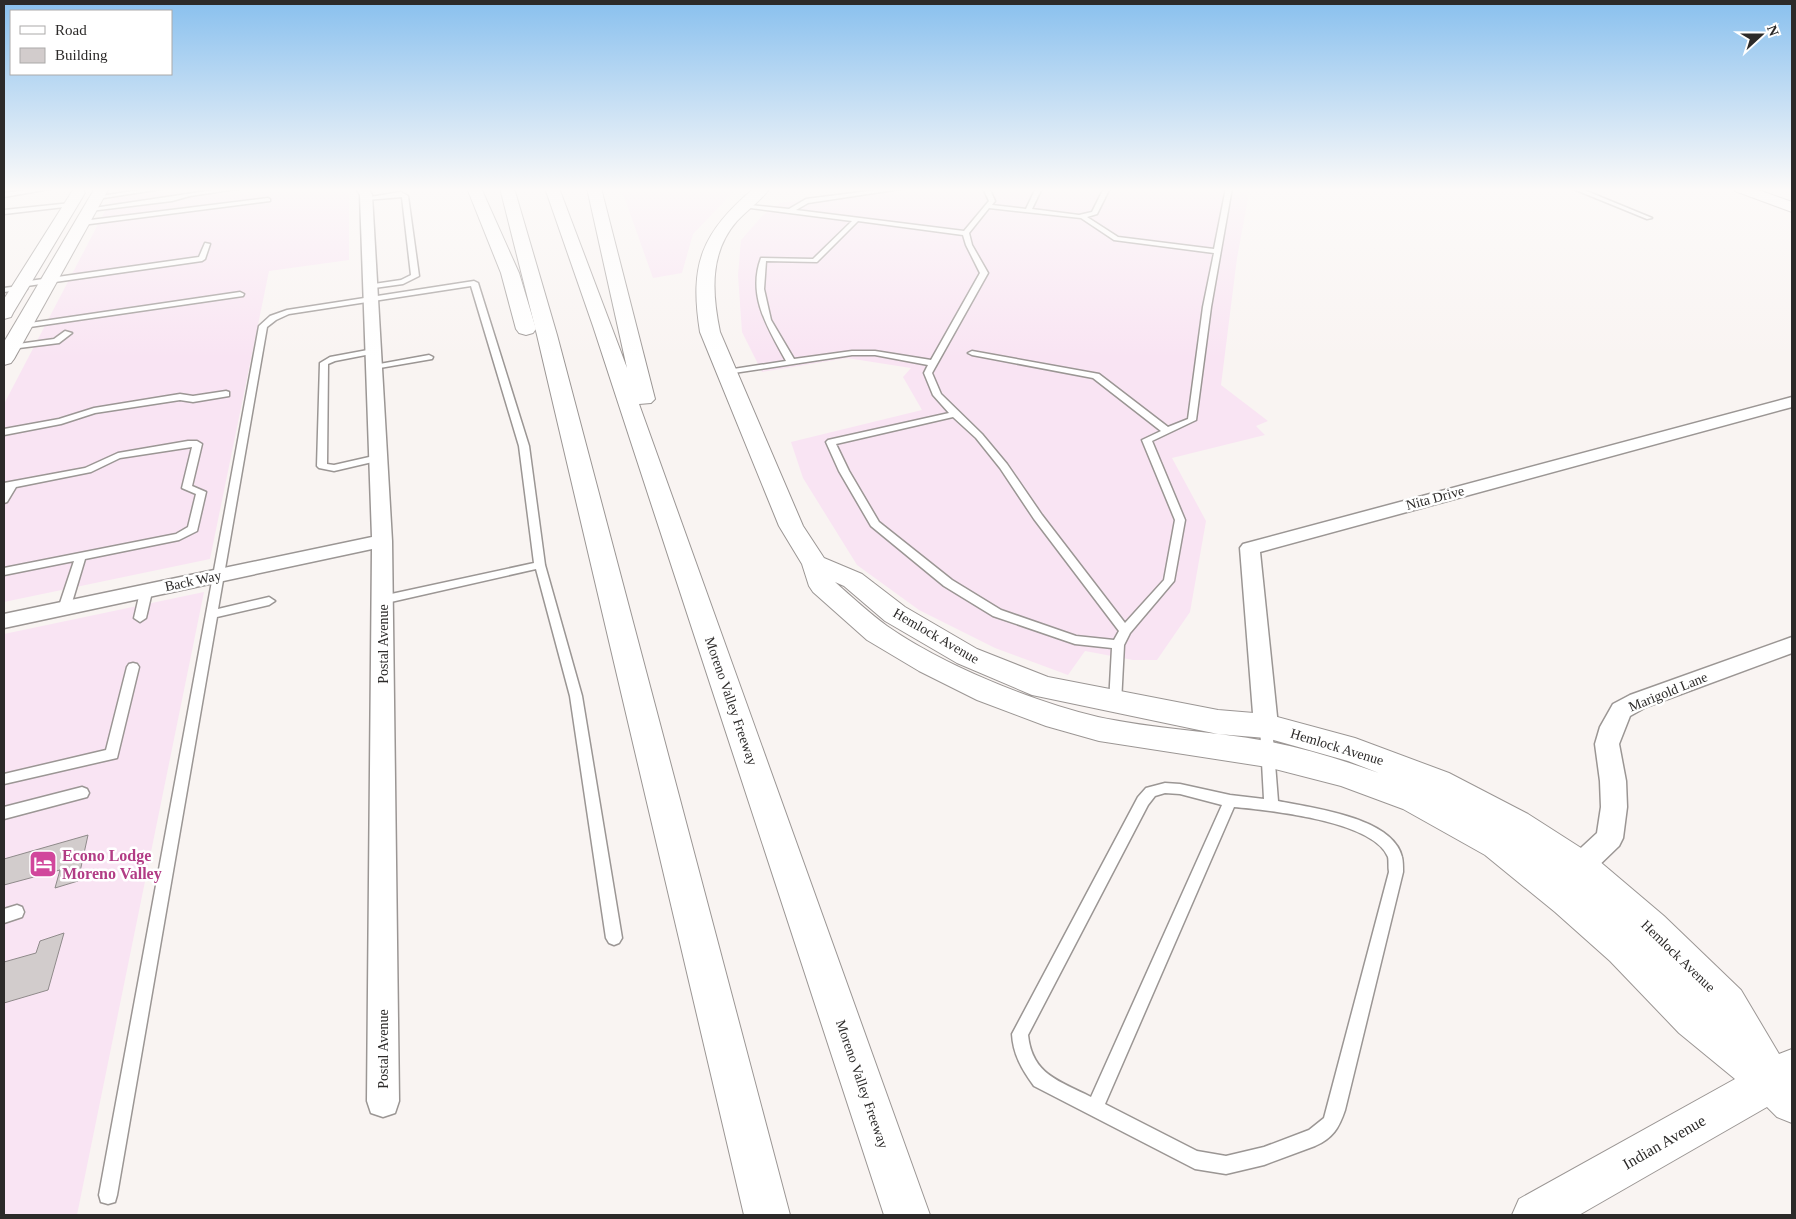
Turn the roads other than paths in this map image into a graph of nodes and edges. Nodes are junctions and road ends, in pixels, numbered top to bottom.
1 (207, 244) dead end
2 (44, 245) edge
3 (69, 245) edge
4 (368, 245) edge
5 (411, 245) edge
6 (498, 245) edge
7 (522, 245) edge
8 (572, 245) edge
9 (607, 245) edge
10 (713, 245) edge
11 (832, 245) edge
12 (969, 245) edge
13 (1166, 245) edge
14 (1219, 245) edge
15 (1218, 251) junction
16 (48, 282) junction
17 (15, 287) edge
18 (371, 293) junction
19 (240, 294) dead end
20 (4, 312) edge
21 (23, 326) junction
22 (68, 333) dead end
23 (7, 353) edge
24 (972, 353) dead end
25 (430, 357) dead end
26 (374, 359) junction
27 (790, 362) junction
28 (933, 363) junction
29 (727, 372) junction
30 (226, 394) dead end
31 (1792, 402) edge
32 (955, 414) junction
33 (1167, 431) junction
34 (4, 432) edge
35 (378, 458) junction
36 (8, 485) edge
37 (4, 500) edge
38 (382, 542) junction
39 (680, 554) junction
40 (81, 556) junction
41 (540, 564) junction
42 (815, 564) junction
43 (606, 571) junction
44 (4, 572) edge
45 (218, 576) junction
46 (146, 592) junction
47 (382, 600) junction
48 (269, 601) dead end
49 (64, 609) junction
50 (212, 614) junction
51 (140, 618) dead end
52 (4, 621) edge
53 (1125, 631) junction
54 (1792, 644) edge
55 (1118, 646) junction
56 (133, 667) dead end
57 (1115, 703) junction
58 (1266, 740) junction
59 (4, 779) edge
60 (82, 793) dead end
61 (1230, 801) junction
62 (1271, 805) junction
63 (4, 813) edge
64 (1580, 866) junction
65 (614, 938) dead end
66 (1785, 1084) edge
67 (383, 1101) dead end
68 (1095, 1108) junction
69 (108, 1195) dead end
70 (767, 1215) edge
71 (907, 1215) edge
72 (1536, 1215) edge

1 - 16 lane
2 - 17 main road
3 - 16 main road
4 - 18 street, Postal Avenue
5 - 18 lane
6 - 43 main road
7 - 43 main road
8 - 39 main road, Moreno Valley Freeway
9 - 39 main road
10 - 29 main road, Hemlock Avenue
11 - 27 lane
12 - 28 lane
13 - 15 lane
14 - 15 lane
15 - 33 lane
16 - 17 lane
16 - 21 main road
17 - 20 main road
18 - 26 street, Postal Avenue
18 - 41 lane
18 - 45 lane
19 - 21 lane
21 - 23 main road
22 - 23 lane
24 - 33 lane
25 - 26 lane
26 - 35 street, Postal Avenue
26 - 35 lane
27 - 28 lane
27 - 29 lane
28 - 32 lane
29 - 42 main road, Hemlock Avenue
30 - 34 lane
31 - 58 street, Nita Drive
32 - 53 lane
32 - 55 lane
33 - 53 lane
35 - 38 street, Postal Avenue
36 - 37 lane
36 - 40 lane
38 - 45 street, Back Way
38 - 47 street, Postal Avenue
39 - 71 main road, Moreno Valley Freeway
40 - 44 lane
40 - 49 lane
41 - 47 lane
41 - 65 lane
42 - 57 main road, Hemlock Avenue
42 - 58 main road, Hemlock Avenue
43 - 70 main road
45 - 46 street, Back Way
45 - 50 lane
46 - 49 street, Back Way
46 - 51 lane
47 - 67 street, Postal Avenue
48 - 50 lane
49 - 52 street, Back Way
50 - 69 lane
53 - 55 lane
54 - 64 street, Marigold Lane
55 - 57 lane
56 - 59 lane
57 - 58 main road, Hemlock Avenue
58 - 62 lane
58 - 64 main road, Hemlock Avenue
58 - 66 main road, Hemlock Avenue
60 - 63 lane
61 - 62 lane
61 - 68 lane
61 - 68 lane
62 - 68 lane
64 - 66 main road, Hemlock Avenue
66 - 72 main road, Indian Avenue

